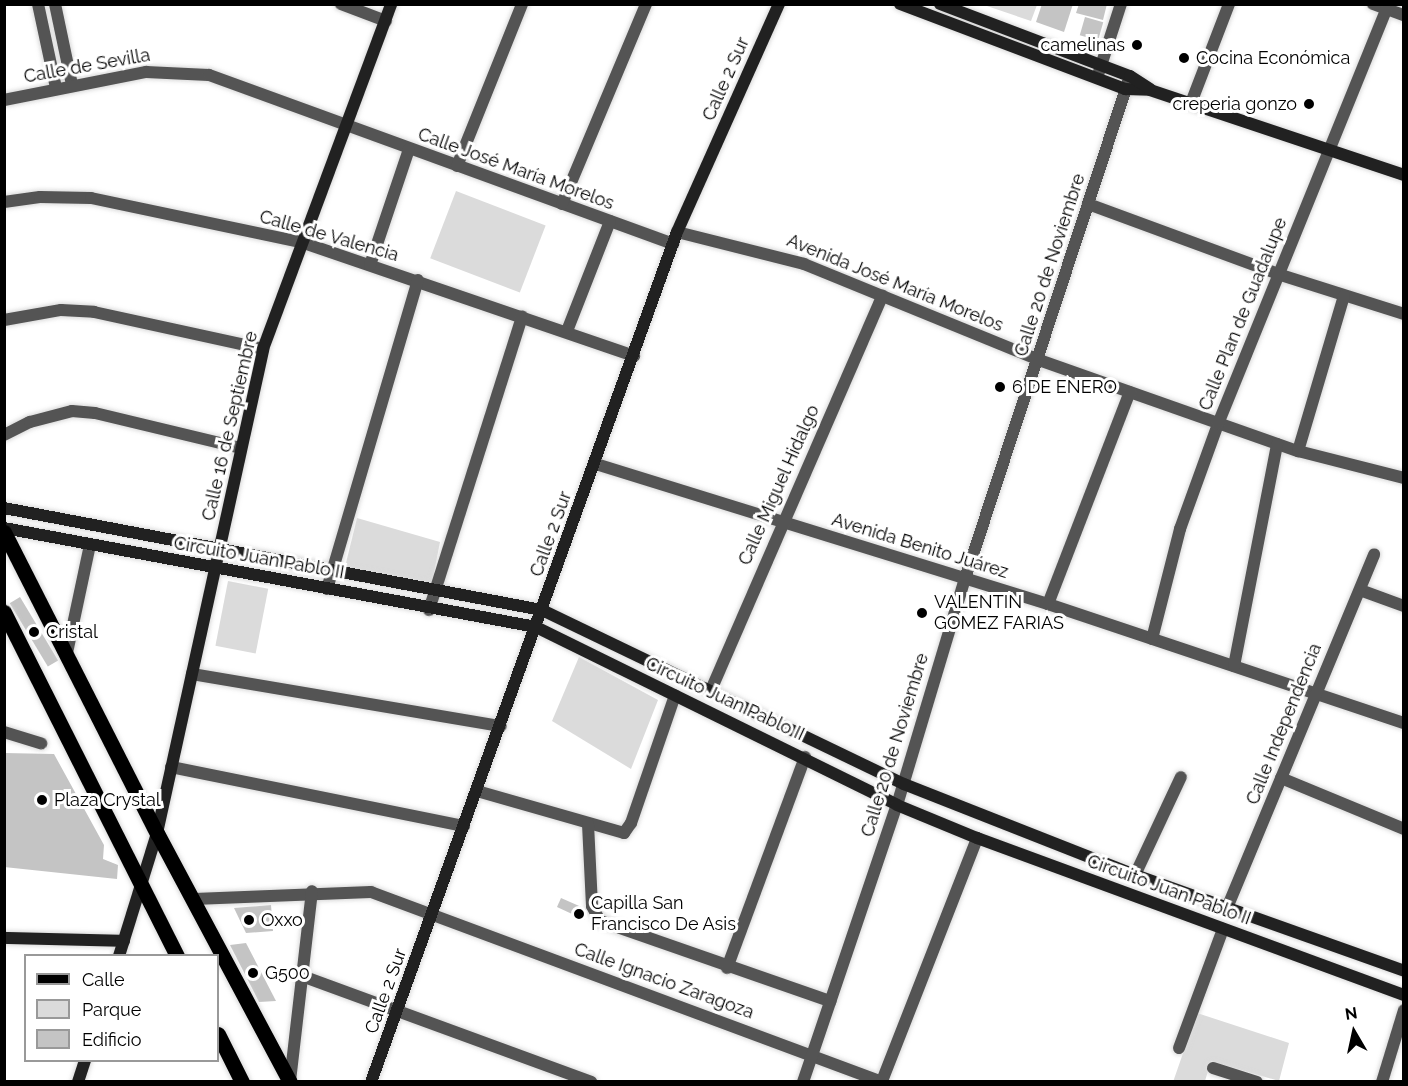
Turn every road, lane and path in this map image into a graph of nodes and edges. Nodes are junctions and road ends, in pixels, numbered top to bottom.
1 (38, 4) edge
2 (55, 4) edge
3 (341, 4) edge
4 (391, 4) edge
5 (522, 4) edge
6 (646, 4) edge
7 (779, 4) edge
8 (900, 4) edge
9 (1121, 4) edge
10 (1229, 4) edge
11 (1373, 4) edge
12 (946, 6) edge
13 (1386, 10) junction
14 (1404, 15) edge
15 (386, 21) junction
16 (943, 22) junction
17 (1102, 65) junction
18 (1130, 76) junction
19 (1097, 79) junction
20 (72, 85) junction
21 (56, 88) junction
22 (1125, 89) junction
23 (1150, 90) junction
24 (4, 100) edge
25 (1191, 103) junction
26 (347, 127) junction
27 (1328, 148) junction
28 (409, 149) junction
29 (457, 166) junction
30 (1404, 175) edge
31 (4, 202) edge
32 (562, 204) junction
33 (1088, 204) junction
34 (610, 221) junction
35 (675, 238) junction
36 (304, 243) junction
37 (370, 265) junction
38 (1281, 275) junction
39 (418, 280) junction
40 (882, 296) junction
41 (1344, 296) junction
42 (1404, 314) edge
43 (522, 316) junction
44 (4, 320) edge
45 (567, 331) junction
46 (263, 349) junction
47 (634, 356) junction
48 (1039, 360) junction
49 (1130, 392) junction
50 (1218, 424) junction
51 (4, 435) edge
52 (1277, 444) junction
53 (241, 448) junction
54 (1298, 451) junction
55 (596, 464) junction
56 (1404, 478) edge
57 (4, 508) edge
58 (783, 522) junction
59 (4, 530) edge
60 (90, 545) junction
61 (220, 548) junction
62 (1374, 554) dead end
63 (332, 568) junction
64 (215, 569) junction
65 (965, 579) junction
66 (327, 589) junction
67 (435, 590) junction
68 (1359, 590) junction
69 (1048, 604) junction
70 (1404, 606) edge
71 (429, 610) junction
72 (542, 610) junction
73 (4, 612) edge
74 (536, 627) junction
75 (1152, 639) junction
76 (68, 653) junction
77 (1233, 666) junction
78 (192, 674) junction
79 (711, 690) junction
80 (1316, 693) junction
81 (675, 695) junction
82 (1404, 723) edge
83 (501, 726) junction
84 (4, 732) edge
85 (41, 743) dead end
86 (805, 757) junction
87 (171, 767) junction
88 (1181, 777) dead end
89 (1281, 778) junction
90 (904, 784) junction
91 (477, 790) junction
92 (897, 805) junction
93 (588, 824) junction
94 (464, 826) junction
95 (1404, 829) edge
96 (157, 834) junction
97 (977, 838) junction
98 (1135, 875) junction
99 (142, 887) junction
100 (312, 891) junction
101 (194, 899) junction
102 (1227, 908) junction
103 (432, 916) junction
104 (1223, 929) junction
105 (4, 938) edge
106 (124, 941) junction
107 (120, 954) edge
108 (176, 954) edge
109 (727, 968) junction
110 (1404, 971) edge
111 (302, 976) junction
112 (1404, 995) edge
113 (830, 1001) junction
114 (399, 1010) junction
115 (1404, 1010) edge
116 (219, 1036) edge
117 (1179, 1048) dead end
118 (812, 1055) junction
119 (84, 1062) edge
120 (1213, 1068) dead end
121 (568, 1078) edge
122 (290, 1081) edge
123 (882, 1081) edge
124 (78, 1082) edge
125 (242, 1082) edge
126 (371, 1082) edge
127 (591, 1082) edge
128 (804, 1082) edge
129 (1257, 1082) edge
130 (1382, 1082) edge

1 - 21 street
2 - 20 street
3 - 15 street
4 - 15 main road, Calle 16 de Septiembre
5 - 29 street
6 - 32 street
7 - 35 main road, Calle 2 Sur
8 - 16 main road
9 - 17 street
10 - 25 street
11 - 13 street
12 - 16 street
12 - 17 main road
13 - 14 street
13 - 27 street, Calle Plan de Guadalupe
15 - 26 main road, Calle 16 de Septiembre
16 - 19 main road
17 - 18 main road
17 - 19 street
18 - 22 street, Calle 20 de Noviembre
18 - 23 main road
19 - 22 main road
20 - 21 street, Calle de Sevilla
20 - 26 street, Calle de Sevilla
21 - 24 street, Calle de Sevilla
22 - 23 main road
22 - 33 street, Calle 20 de Noviembre
23 - 25 main road
25 - 27 main road
26 - 28 street, Calle José María Morelos
26 - 36 main road, Calle 16 de Septiembre
27 - 30 main road
27 - 38 street, Calle Plan de Guadalupe
28 - 29 street, Calle José María Morelos
28 - 37 street
29 - 32 street, Calle José María Morelos
31 - 36 street, Calle de Valencia
32 - 34 street, Calle José María Morelos
33 - 38 street
33 - 48 street, Calle 20 de Noviembre
34 - 35 street, Calle José María Morelos
34 - 45 street
35 - 40 street, Avenida José María Morelos
35 - 47 main road, Calle 2 Sur
36 - 37 street, Calle de Valencia
36 - 46 main road, Calle 16 de Septiembre
37 - 39 street, Calle de Valencia
38 - 41 street
38 - 50 street, Calle Plan de Guadalupe
39 - 43 street, Calle de Valencia
39 - 63 street
40 - 48 street, Avenida José María Morelos
40 - 58 street, Calle Miguel Hidalgo
41 - 42 street
41 - 54 street
43 - 45 street, Calle de Valencia
43 - 67 street
44 - 46 street
45 - 47 street, Calle de Valencia
46 - 53 main road, Calle 16 de Septiembre
47 - 55 main road, Calle 2 Sur
48 - 49 street, Avenida José María Morelos
48 - 65 street, Calle 20 de Noviembre
49 - 50 street, Avenida José María Morelos
49 - 69 street
50 - 52 street, Avenida José María Morelos
50 - 75 street, Calle Plan de Guadalupe
51 - 53 street
52 - 54 street, Avenida José María Morelos
52 - 77 street
53 - 61 main road, Calle 16 de Septiembre
54 - 56 street, Avenida José María Morelos
55 - 58 street, Avenida Benito Juárez
55 - 72 main road, Calle 2 Sur
57 - 61 main road, Circuito Juan Pablo II
58 - 65 street, Avenida Benito Juárez
58 - 79 street, Calle Miguel Hidalgo
59 - 60 main road, Circuito Juan Pablo II
59 - 76 main road
60 - 64 main road, Circuito Juan Pablo II
60 - 76 street
61 - 63 main road, Circuito Juan Pablo II
61 - 64 main road, Calle 16 de Septiembre
62 - 68 street, Calle Independencia
63 - 66 street
63 - 67 main road, Circuito Juan Pablo II
64 - 66 main road, Circuito Juan Pablo II
64 - 78 main road, Calle 16 de Septiembre
65 - 69 street, Avenida Benito Juárez
65 - 90 street, Calle 20 de Noviembre
66 - 71 main road, Circuito Juan Pablo II
67 - 71 street
67 - 72 main road, Circuito Juan Pablo II
68 - 70 street
68 - 80 street, Calle Independencia
69 - 75 street, Avenida Benito Juárez
71 - 74 main road, Circuito Juan Pablo II
72 - 74 main road, Calle 2 Sur
72 - 79 main road, Circuito Juan Pablo II
73 - 99 main road
74 - 81 main road, Circuito Juan Pablo II
74 - 83 main road, Calle 2 Sur
75 - 77 street, Avenida Benito Juárez
76 - 96 main road
77 - 80 street, Avenida Benito Juárez
78 - 83 street
78 - 87 main road, Calle 16 de Septiembre
79 - 90 main road, Circuito Juan Pablo II
80 - 82 street, Avenida Benito Juárez
80 - 89 street, Calle Independencia
81 - 86 main road, Circuito Juan Pablo II
81 - 93 street
83 - 91 main road, Calle 2 Sur
84 - 85 street
86 - 92 main road, Circuito Juan Pablo II
86 - 109 street
87 - 94 street
87 - 96 main road, Calle 16 de Septiembre
88 - 98 street
89 - 95 street
89 - 102 street, Calle Independencia
90 - 92 street, Calle 20 de Noviembre
90 - 98 main road, Circuito Juan Pablo II
91 - 93 street
91 - 94 main road, Calle 2 Sur
92 - 97 main road, Circuito Juan Pablo II
92 - 113 street, Calle 20 de Noviembre
93 - 109 street
94 - 103 main road, Calle 2 Sur
96 - 99 main road, Calle 16 de Septiembre
96 - 101 main road
97 - 104 main road, Circuito Juan Pablo II
97 - 123 street
98 - 102 main road, Circuito Juan Pablo II
99 - 106 main road, Calle 16 de Septiembre
99 - 108 main road
100 - 101 street, Calle Ignacio Zaragoza
100 - 103 street, Calle Ignacio Zaragoza
100 - 111 street
101 - 122 main road
102 - 110 main road, Circuito Juan Pablo II
103 - 114 main road, Calle 2 Sur
103 - 118 street, Calle Ignacio Zaragoza
104 - 112 main road, Circuito Juan Pablo II
104 - 117 street
105 - 106 main road
106 - 107 main road, Calle 16 de Septiembre
109 - 113 street
111 - 114 street
111 - 122 street
113 - 118 street, Calle 20 de Noviembre
114 - 121 street
114 - 126 main road, Calle 2 Sur
115 - 130 street
116 - 125 main road
118 - 123 street, Calle Ignacio Zaragoza
118 - 128 street, Calle 20 de Noviembre
119 - 124 main road
120 - 129 street
121 - 127 street

